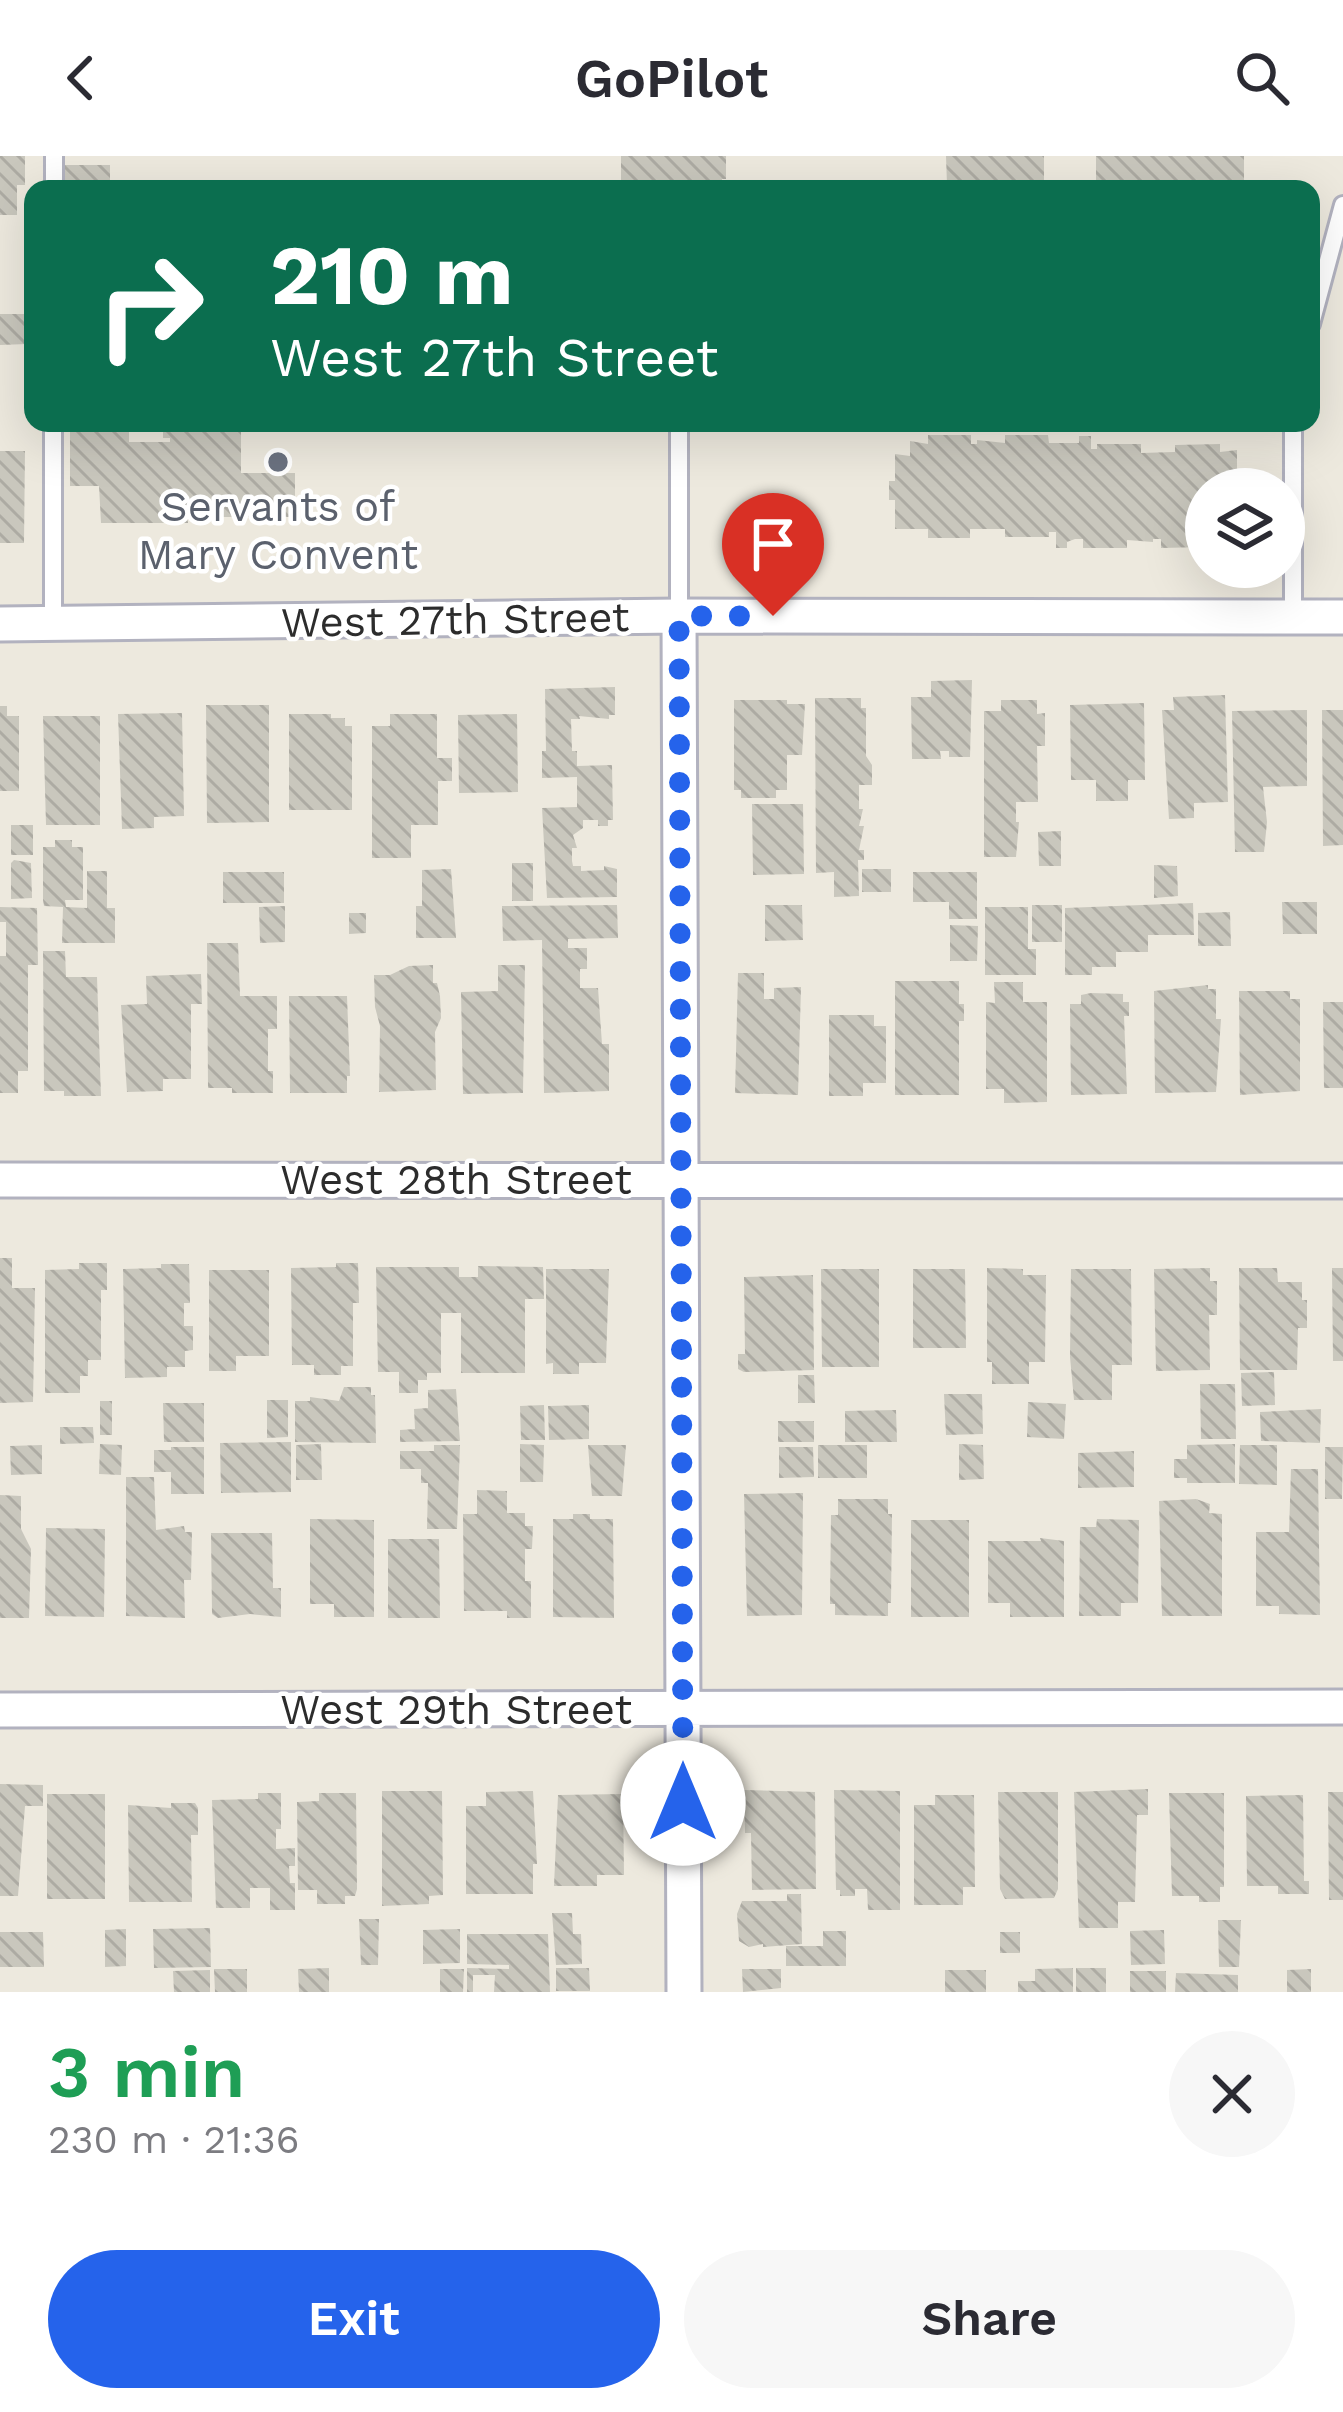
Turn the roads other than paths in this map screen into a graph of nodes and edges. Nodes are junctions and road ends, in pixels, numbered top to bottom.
1 (1343, 206) edge
2 (1320, 291) edge
3 (53, 432) edge
4 (680, 432) edge
5 (1293, 432) edge
6 (679, 616) junction
7 (1293, 617) junction
8 (1343, 617) edge
9 (52, 623) junction
10 (0, 624) edge
11 (680, 1179) junction
12 (0, 1180) edge
13 (1343, 1181) edge
14 (1343, 1707) edge
15 (683, 1708) junction
16 (0, 1710) edge
17 (683, 1992) edge

1 - 2 lane
3 - 9 lane
4 - 6 lane
5 - 7 lane
6 - 7 street, West 27th Street
6 - 9 street, West 27th Street
6 - 11 street
7 - 8 street, West 27th Street
9 - 10 street, West 27th Street
11 - 12 street, West 28th Street
11 - 13 street, West 28th Street
11 - 15 street
14 - 15 street, West 29th Street
15 - 16 street, West 29th Street
15 - 17 street

